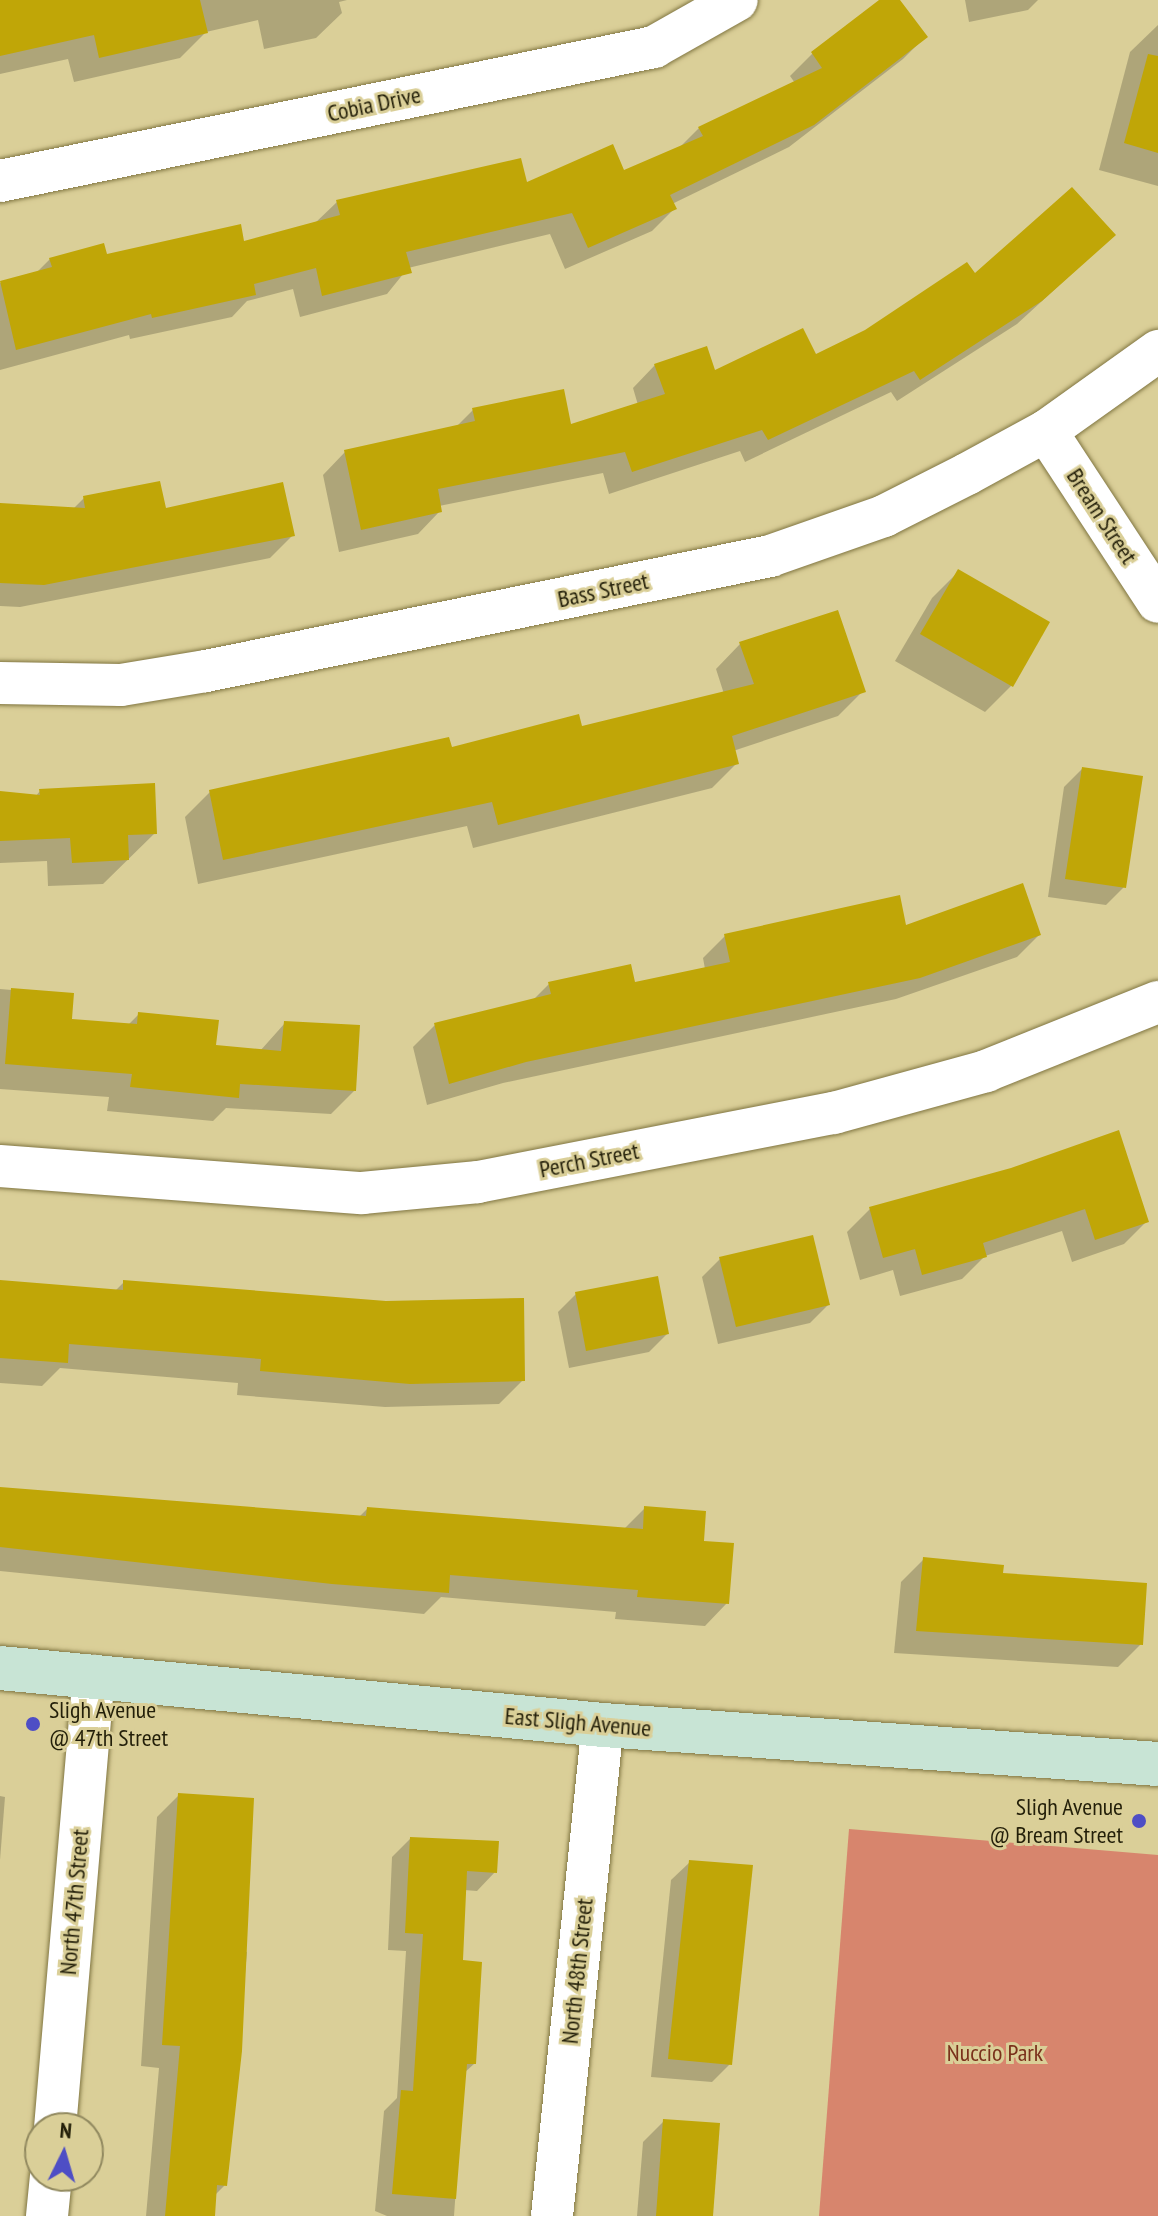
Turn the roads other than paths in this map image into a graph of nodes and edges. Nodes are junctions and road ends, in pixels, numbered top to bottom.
1 (737, 0) edge
2 (0, 181) edge
3 (1158, 351) edge
4 (1046, 431) junction
5 (1158, 602) edge
6 (0, 683) edge
7 (1158, 1002) edge
8 (0, 1166) edge
9 (0, 1668) edge
10 (94, 1676) junction
11 (603, 1725) junction
12 (1158, 1764) edge
13 (56, 2112) edge
14 (49, 2192) edge
15 (47, 2216) edge
16 (552, 2216) edge

1 - 2 street, Cobia Drive
3 - 4 street, Bass Street
4 - 5 street, Bream Street
4 - 6 street, Bass Street
7 - 8 street, Perch Street
9 - 10 street, East Sligh Avenue
10 - 11 street, East Sligh Avenue
10 - 13 street, North 47th Street
11 - 12 street, East Sligh Avenue
11 - 16 street, North 48th Street
14 - 15 street

